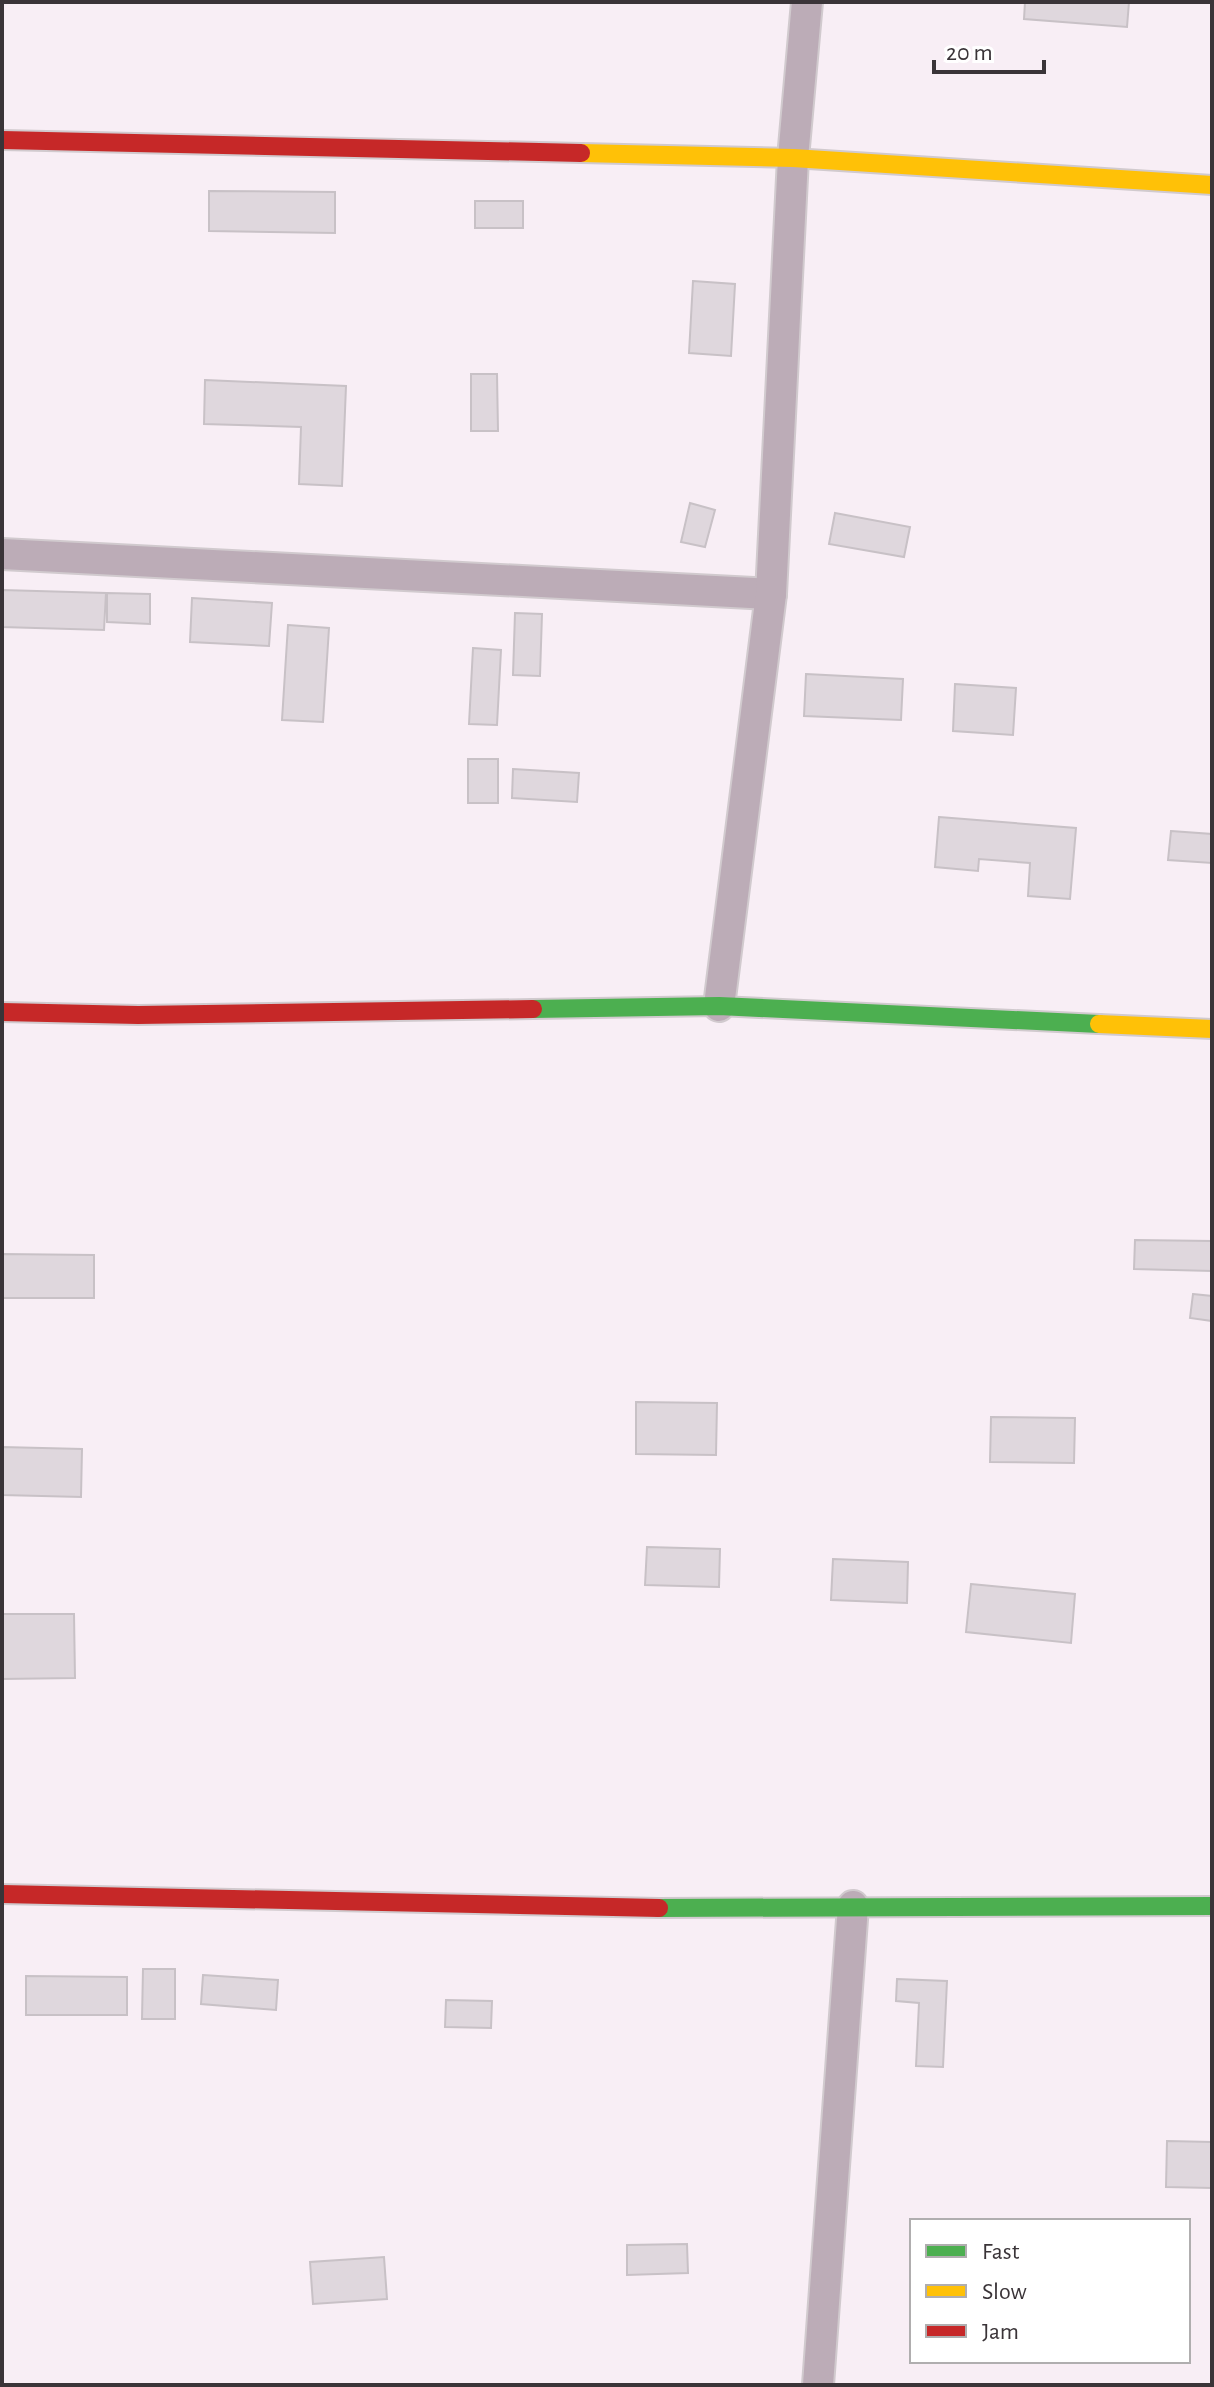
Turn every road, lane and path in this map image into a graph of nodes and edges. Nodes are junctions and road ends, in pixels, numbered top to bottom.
1 (807, 2) edge
2 (2, 140) edge
3 (793, 158) junction
4 (1212, 185) edge
5 (2, 554) edge
6 (771, 594) junction
7 (719, 1006) junction
8 (2, 1012) edge
9 (1212, 1029) edge
10 (2, 1894) edge
11 (853, 1906) junction
12 (1212, 1906) edge
13 (818, 2385) edge

1 - 3 street
2 - 3 street
3 - 4 street
3 - 6 street
5 - 6 street
6 - 7 street
7 - 8 street
7 - 9 street
10 - 11 street
11 - 12 street
11 - 13 street

